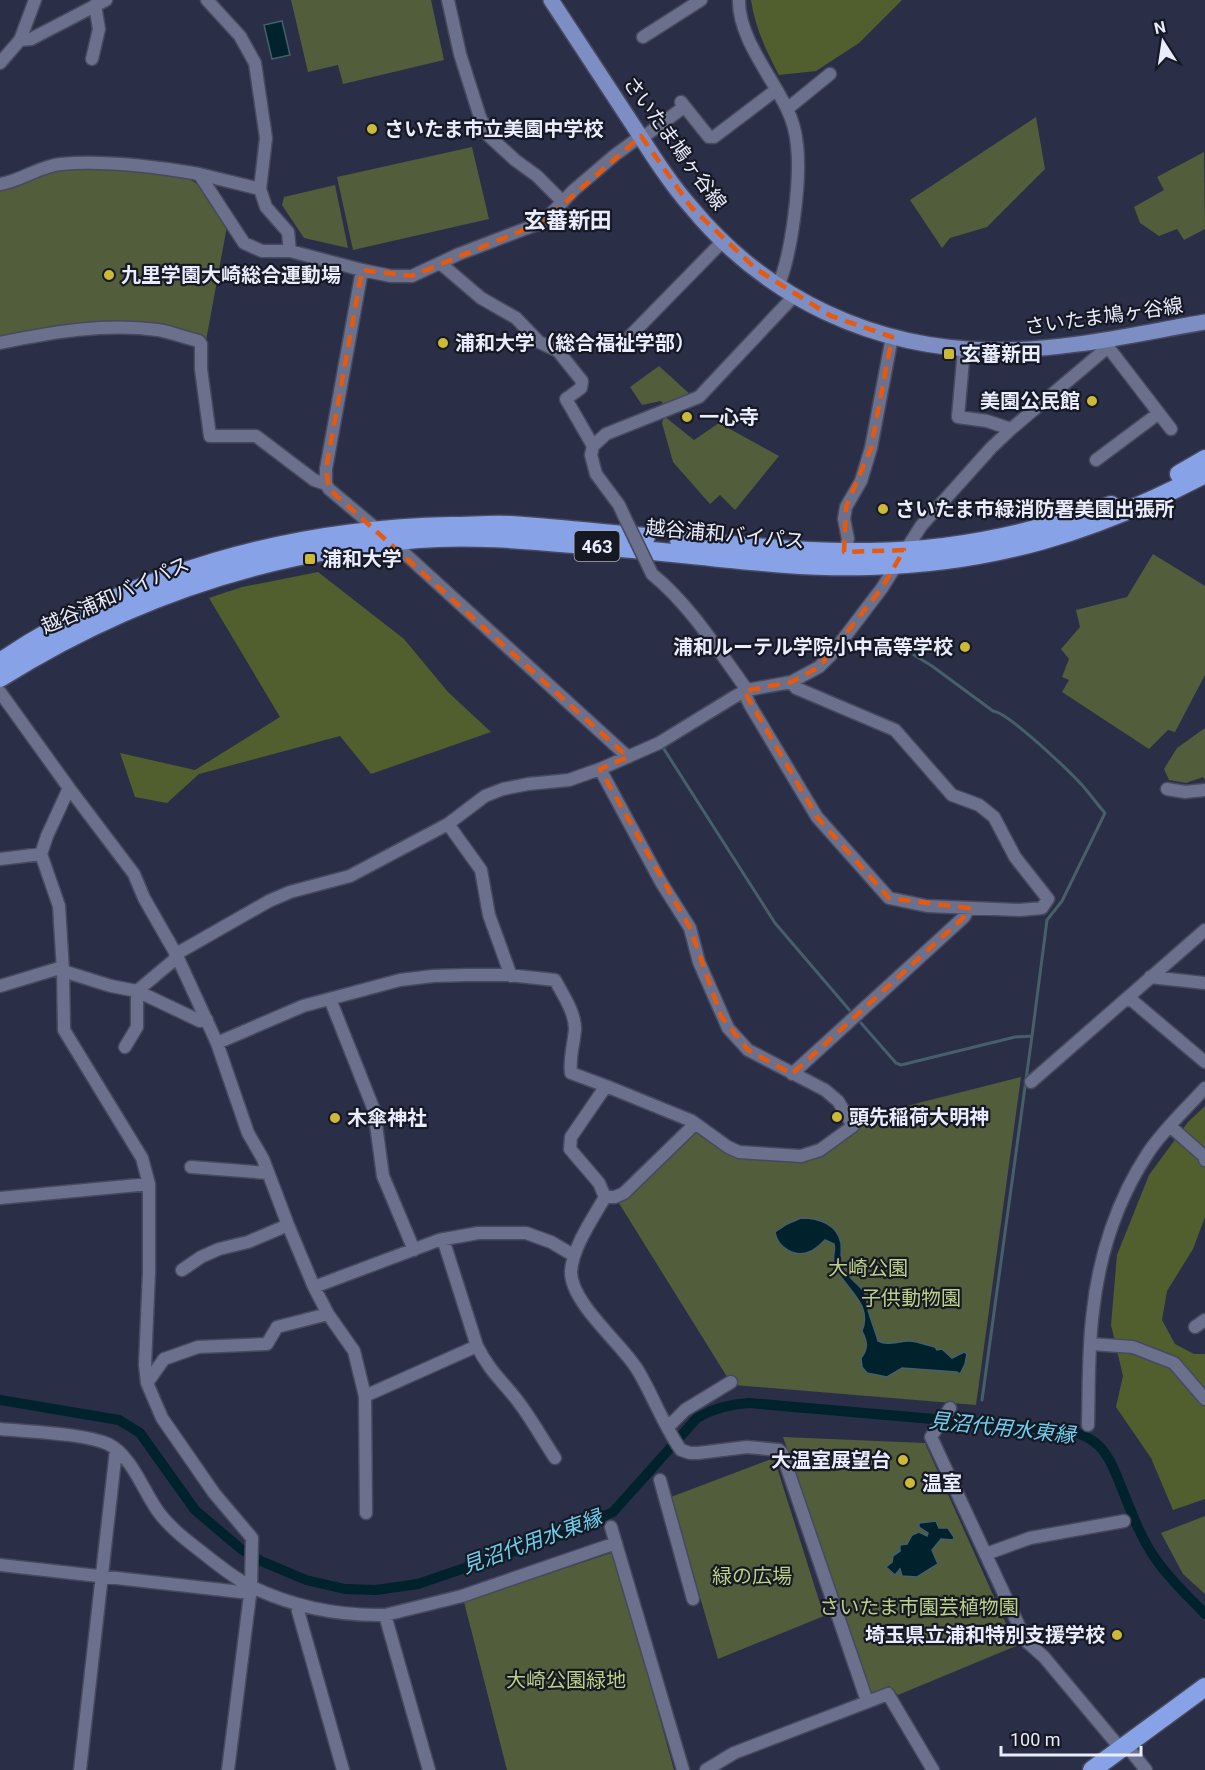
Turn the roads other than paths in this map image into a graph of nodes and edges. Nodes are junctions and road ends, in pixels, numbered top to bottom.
1 (35, 0) edge
2 (207, 0) edge
3 (448, 0) edge
4 (551, 0) edge
5 (701, 0) edge
6 (739, 0) edge
7 (100, 3) edge
8 (643, 37) dead end
9 (21, 40) junction
10 (92, 59) dead end
11 (0, 63) edge
12 (830, 74) dead end
13 (776, 90) junction
14 (787, 109) junction
15 (641, 136) junction
16 (199, 174) junction
17 (0, 184) edge
18 (260, 189) junction
19 (563, 202) junction
20 (723, 241) junction
21 (290, 251) junction
22 (441, 263) junction
23 (362, 270) junction
24 (778, 286) junction
25 (794, 296) junction
26 (1205, 322) edge
27 (632, 335) dead end
28 (892, 337) junction
29 (0, 343) edge
30 (1108, 343) junction
31 (964, 349) junction
32 (1159, 413) junction
33 (1011, 429) junction
34 (1171, 429) dead end
35 (593, 446) junction
36 (1205, 459) edge
37 (1096, 460) dead end
38 (1205, 474) edge
39 (326, 484) junction
40 (377, 529) junction
41 (392, 542) junction
42 (845, 552) junction
43 (900, 557) junction
44 (0, 662) edge
45 (0, 678) edge
46 (791, 682) junction
47 (746, 691) junction
48 (0, 693) edge
49 (628, 758) junction
50 (600, 769) junction
51 (69, 788) junction
52 (1167, 789) dead end
53 (1205, 790) edge
54 (448, 824) junction
55 (41, 854) junction
56 (0, 859) edge
57 (969, 908) junction
58 (1205, 930) edge
59 (176, 954) junction
60 (63, 969) junction
61 (511, 976) junction
62 (1150, 977) junction
63 (1205, 983) edge
64 (0, 986) edge
65 (137, 991) junction
66 (1128, 997) junction
67 (330, 999) junction
68 (207, 1020) junction
69 (217, 1043) junction
70 (125, 1047) dead end
71 (1205, 1062) edge
72 (792, 1074) junction
73 (1031, 1082) dead end
74 (606, 1086) junction
75 (1205, 1088) edge
76 (695, 1124) junction
77 (1171, 1127) junction
78 (1205, 1160) edge
79 (191, 1167) dead end
80 (268, 1173) junction
81 (149, 1184) junction
82 (605, 1197) junction
83 (0, 1198) edge
84 (288, 1225) junction
85 (443, 1239) junction
86 (414, 1250) junction
87 (573, 1255) junction
88 (182, 1270) dead end
89 (314, 1287) junction
90 (328, 1314) junction
91 (1091, 1344) junction
92 (477, 1346) junction
93 (731, 1382) dead end
94 (147, 1383) junction
95 (365, 1396) junction
96 (1205, 1399) edge
97 (950, 1408) dead end
98 (1088, 1425) dead end
99 (671, 1427) junction
100 (0, 1429) edge
101 (117, 1450) junction
102 (555, 1458) dead end
103 (660, 1480) dead end
104 (366, 1513) dead end
105 (1124, 1521) dead end
106 (611, 1527) dead end
107 (616, 1543) junction
108 (986, 1554) junction
109 (0, 1565) edge
110 (102, 1576) junction
111 (250, 1590) junction
112 (693, 1599) dead end
113 (299, 1605) junction
114 (385, 1615) junction
115 (1205, 1687) edge
116 (867, 1701) junction
117 (1123, 1747) junction
118 (80, 1770) edge
119 (228, 1770) edge
120 (343, 1770) edge
121 (429, 1770) edge
122 (683, 1770) edge
123 (706, 1770) edge
124 (933, 1770) edge
125 (1092, 1770) edge
126 (1146, 1770) edge

1 - 9 street
2 - 18 street
3 - 19 street
4 - 15 main road, さいたま鳩ヶ谷線
5 - 8 street
6 - 13 street
7 - 9 street
7 - 10 street
9 - 11 street
12 - 14 street
13 - 14 street
13 - 15 street
14 - 24 street
15 - 19 street
15 - 20 main road, さいたま鳩ヶ谷線
16 - 17 street
16 - 18 street
16 - 21 street
18 - 21 street
19 - 22 street
20 - 24 main road, さいたま鳩ヶ谷線
20 - 27 street
21 - 23 street
22 - 23 street
22 - 35 street
23 - 39 street
24 - 25 main road, さいたま鳩ヶ谷線
25 - 28 main road, さいたま鳩ヶ谷線
25 - 35 street
26 - 30 main road, さいたま鳩ヶ谷線
28 - 31 main road, さいたま鳩ヶ谷線
28 - 42 street
29 - 39 street
30 - 31 main road, さいたま鳩ヶ谷線
30 - 32 street
30 - 33 street
31 - 33 street
32 - 34 street
32 - 37 street
33 - 43 street
35 - 47 street, bridge
36 - 43 highway, 越谷浦和バイパス / 463
38 - 43 highway, 越谷浦和バイパス / 463
39 - 40 street
40 - 41 street
40 - 42 highway, 越谷浦和バイパス / 463
40 - 44 highway, 越谷浦和バイパス / 463
41 - 43 highway, 越谷浦和バイパス / 463
41 - 45 highway, 越谷浦和バイパス / 463
41 - 49 street
42 - 43 highway, 越谷浦和バイパス / 463
43 - 46 street
46 - 47 street
46 - 57 street
47 - 49 street
47 - 57 street
48 - 51 street
49 - 50 street
50 - 54 street
50 - 72 street
51 - 55 street
51 - 59 street
52 - 53 street
54 - 59 street
54 - 61 street
55 - 56 street
55 - 60 street
57 - 72 street
58 - 62 street
59 - 65 street
59 - 68 street
60 - 64 street
60 - 65 street
60 - 81 street
61 - 67 street
61 - 74 street
62 - 63 street
62 - 66 street
65 - 68 street
65 - 70 street
66 - 71 street
66 - 73 street
67 - 69 street
67 - 86 street
68 - 69 street
69 - 80 street
72 - 76 street
74 - 76 street
74 - 82 street
75 - 77 street
76 - 82 street
77 - 78 street
77 - 91 street
79 - 80 street
80 - 84 street
81 - 83 street
81 - 94 street
82 - 87 street
84 - 88 street
84 - 89 street
85 - 86 street
85 - 87 street
85 - 92 street
86 - 89 street
87 - 99 street
89 - 90 street
90 - 94 street
90 - 95 street
91 - 96 street
91 - 98 street
92 - 95 street
92 - 102 street
93 - 99 street
94 - 111 street
95 - 104 street
97 - 108 street
99 - 116 street
100 - 101 street
101 - 110 street
101 - 111 street
103 - 112 street
105 - 108 street
106 - 107 street
107 - 114 street
107 - 122 street
108 - 117 street
109 - 110 street
110 - 111 street
110 - 118 street
111 - 113 street
111 - 119 street
113 - 114 street
113 - 120 street
114 - 121 street
115 - 117 highway
116 - 123 street
116 - 124 street
117 - 125 highway
117 - 126 street

